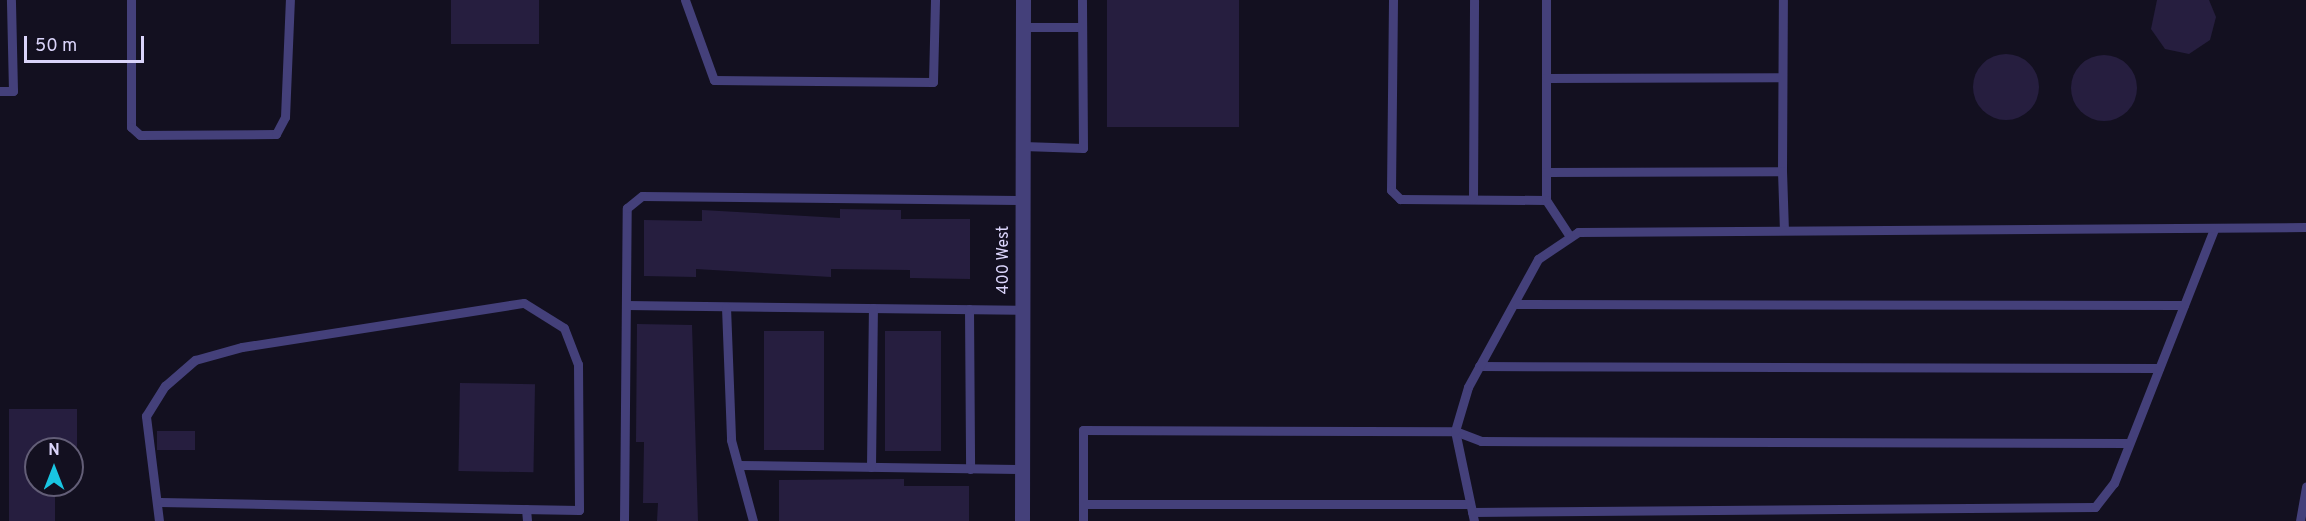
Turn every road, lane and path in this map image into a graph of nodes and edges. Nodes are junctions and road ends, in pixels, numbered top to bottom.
1 (11, 0) edge
2 (131, 0) edge
3 (290, 0) edge
4 (686, 0) edge
5 (935, 0) edge
6 (1023, 0) edge
7 (1082, 0) edge
8 (1393, 0) edge
9 (1474, 0) edge
10 (1546, 0) edge
11 (1783, 0) edge
12 (1023, 27) junction
13 (1082, 27) junction
14 (1782, 77) junction
15 (1546, 78) junction
16 (0, 91) edge
17 (1023, 146) junction
18 (1546, 171) junction
19 (1782, 171) junction
20 (1473, 199) junction
21 (1023, 200) junction
22 (1546, 200) junction
23 (2306, 227) edge
24 (2214, 229) junction
25 (1784, 230) junction
26 (1569, 235) junction
27 (1514, 304) junction
28 (626, 305) junction
29 (2184, 305) junction
30 (726, 306) junction
31 (873, 308) junction
32 (969, 309) junction
33 (1022, 310) junction
34 (1479, 366) junction
35 (2159, 368) junction
36 (1455, 431) junction
37 (2129, 443) junction
38 (740, 465) junction
39 (871, 467) junction
40 (970, 469) junction
41 (1022, 469) junction
42 (2306, 487) edge
43 (160, 502) junction
44 (1083, 504) junction
45 (526, 508) junction
46 (1751, 510) junction
47 (1472, 512) edge
48 (159, 521) edge
49 (527, 521) edge
50 (624, 521) edge
51 (753, 521) edge
52 (1022, 521) edge
53 (1083, 521) edge
54 (1751, 521) edge
55 (2300, 521) edge

1 - 16 lane
2 - 3 lane
4 - 5 lane
6 - 12 street, 400 West
7 - 13 lane
8 - 20 lane
9 - 20 lane
10 - 15 lane
11 - 14 lane
12 - 13 lane
12 - 17 street, 400 West
13 - 17 lane
14 - 15 lane
14 - 19 lane
15 - 18 lane
17 - 21 street, 400 West
18 - 19 lane
18 - 22 lane
19 - 25 lane
20 - 22 lane
21 - 28 lane
21 - 33 street, 400 West
22 - 26 lane
23 - 24 lane
24 - 25 lane
24 - 29 lane
25 - 26 lane
26 - 27 lane
27 - 29 lane
27 - 34 lane
28 - 30 lane
28 - 50 lane
29 - 35 lane
30 - 31 lane
30 - 38 lane
31 - 32 lane
31 - 39 lane
32 - 33 lane
32 - 40 lane
33 - 41 street, 400 West
34 - 35 lane
34 - 36 lane
35 - 37 lane
36 - 37 lane
36 - 44 lane
36 - 47 lane
37 - 46 lane
38 - 39 lane
38 - 51 lane
39 - 40 lane
40 - 41 lane
41 - 52 street, 400 West
42 - 55 lane
43 - 45 lane
43 - 45 lane
43 - 48 lane
44 - 47 lane
44 - 53 lane
45 - 49 lane
46 - 47 lane
46 - 54 lane

